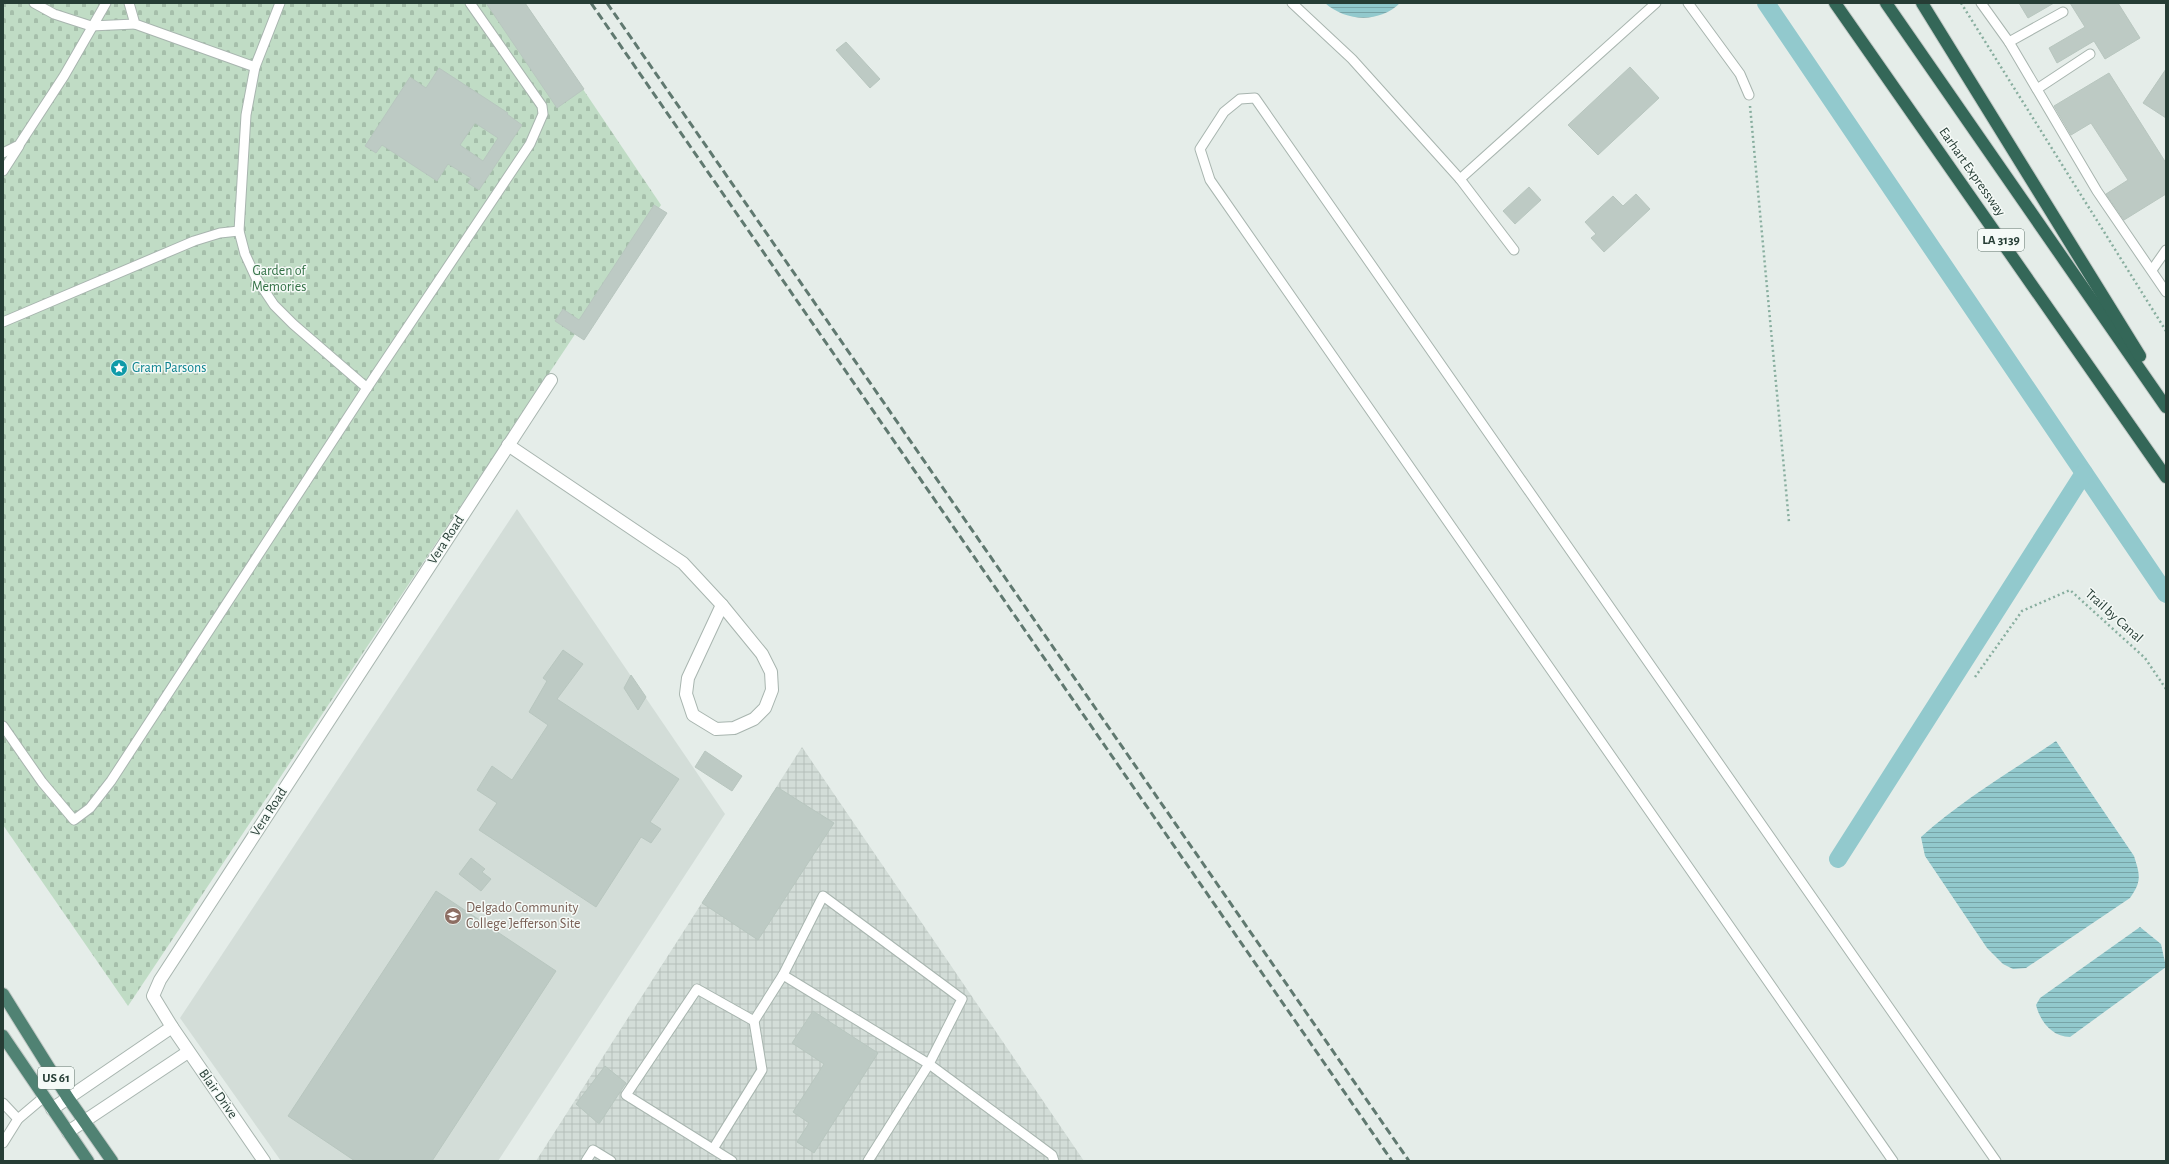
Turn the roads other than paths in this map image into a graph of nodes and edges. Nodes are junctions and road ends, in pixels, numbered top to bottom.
1 (34, 3) edge
2 (106, 3) edge
3 (129, 3) edge
4 (280, 3) edge
5 (470, 3) edge
6 (1292, 3) edge
7 (1656, 3) edge
8 (1688, 3) edge
9 (1835, 3) edge
10 (1886, 3) edge
11 (1922, 3) edge
12 (1982, 3) edge
13 (2062, 12) dead end
14 (135, 24) junction
15 (91, 26) junction
16 (2009, 42) junction
17 (2090, 54) dead end
18 (255, 67) junction
19 (2036, 89) junction
20 (1749, 95) road end
21 (19, 145) junction
22 (3, 153) edge
23 (3, 171) edge
24 (1460, 179) junction
25 (239, 231) junction
26 (1514, 250) dead end
27 (2166, 250) edge
28 (2152, 270) junction
29 (2166, 292) edge
30 (3, 322) edge
31 (550, 380) dead end
32 (367, 388) junction
33 (2166, 398) edge
34 (2166, 407) edge
35 (508, 445) junction
36 (2166, 477) edge
37 (722, 605) junction
38 (3, 726) edge
39 (783, 975) junction
40 (3, 994) edge
41 (754, 1021) junction
42 (172, 1027) junction
43 (3, 1036) edge
44 (188, 1052) junction
45 (928, 1064) junction
46 (44, 1097) junction
47 (68, 1098) junction
48 (3, 1103) edge
49 (52, 1109) junction
50 (18, 1119) junction
51 (85, 1121) junction
52 (68, 1132) junction
53 (3, 1143) edge
54 (713, 1149) junction
55 (88, 1161) edge
56 (112, 1161) edge
57 (264, 1161) edge
58 (586, 1161) edge
59 (611, 1161) edge
60 (732, 1161) edge
61 (868, 1161) edge
62 (1054, 1161) edge
63 (1893, 1161) edge
64 (1996, 1161) edge

1 - 15 lane
2 - 15 lane
3 - 14 lane
4 - 18 lane
5 - 32 lane
6 - 24 lane
7 - 24 lane
8 - 20 lane
9 - 36 highway, Earhart Expressway / LA 3139
10 - 34 highway, Earhart Expressway / LA 3139
11 - 33 highway
12 - 16 lane
13 - 16 lane
14 - 15 lane
14 - 18 lane
15 - 21 lane
16 - 19 lane
17 - 19 lane
18 - 25 lane
19 - 28 lane
21 - 22 lane
21 - 23 lane
24 - 26 lane
25 - 30 lane
25 - 32 lane
27 - 28 lane
28 - 29 lane
31 - 35 street
32 - 38 lane
35 - 37 street
35 - 42 street, Vera Road
37 - 37 street
39 - 41 lane
39 - 45 lane
39 - 45 lane
40 - 47 highway, US 61
41 - 54 lane
41 - 54 lane
42 - 44 street, Blair Drive
42 - 47 street
43 - 46 highway, US 61
44 - 51 street
44 - 57 street, Blair Drive
45 - 61 lane
45 - 62 lane
46 - 49 highway, US 61
46 - 50 lane
47 - 49 street
47 - 51 highway, US 61
48 - 50 lane
49 - 52 highway, US 61
50 - 53 lane
51 - 52 street
51 - 56 highway, US 61
52 - 55 highway, US 61
54 - 60 lane
58 - 59 lane
63 - 64 lane

